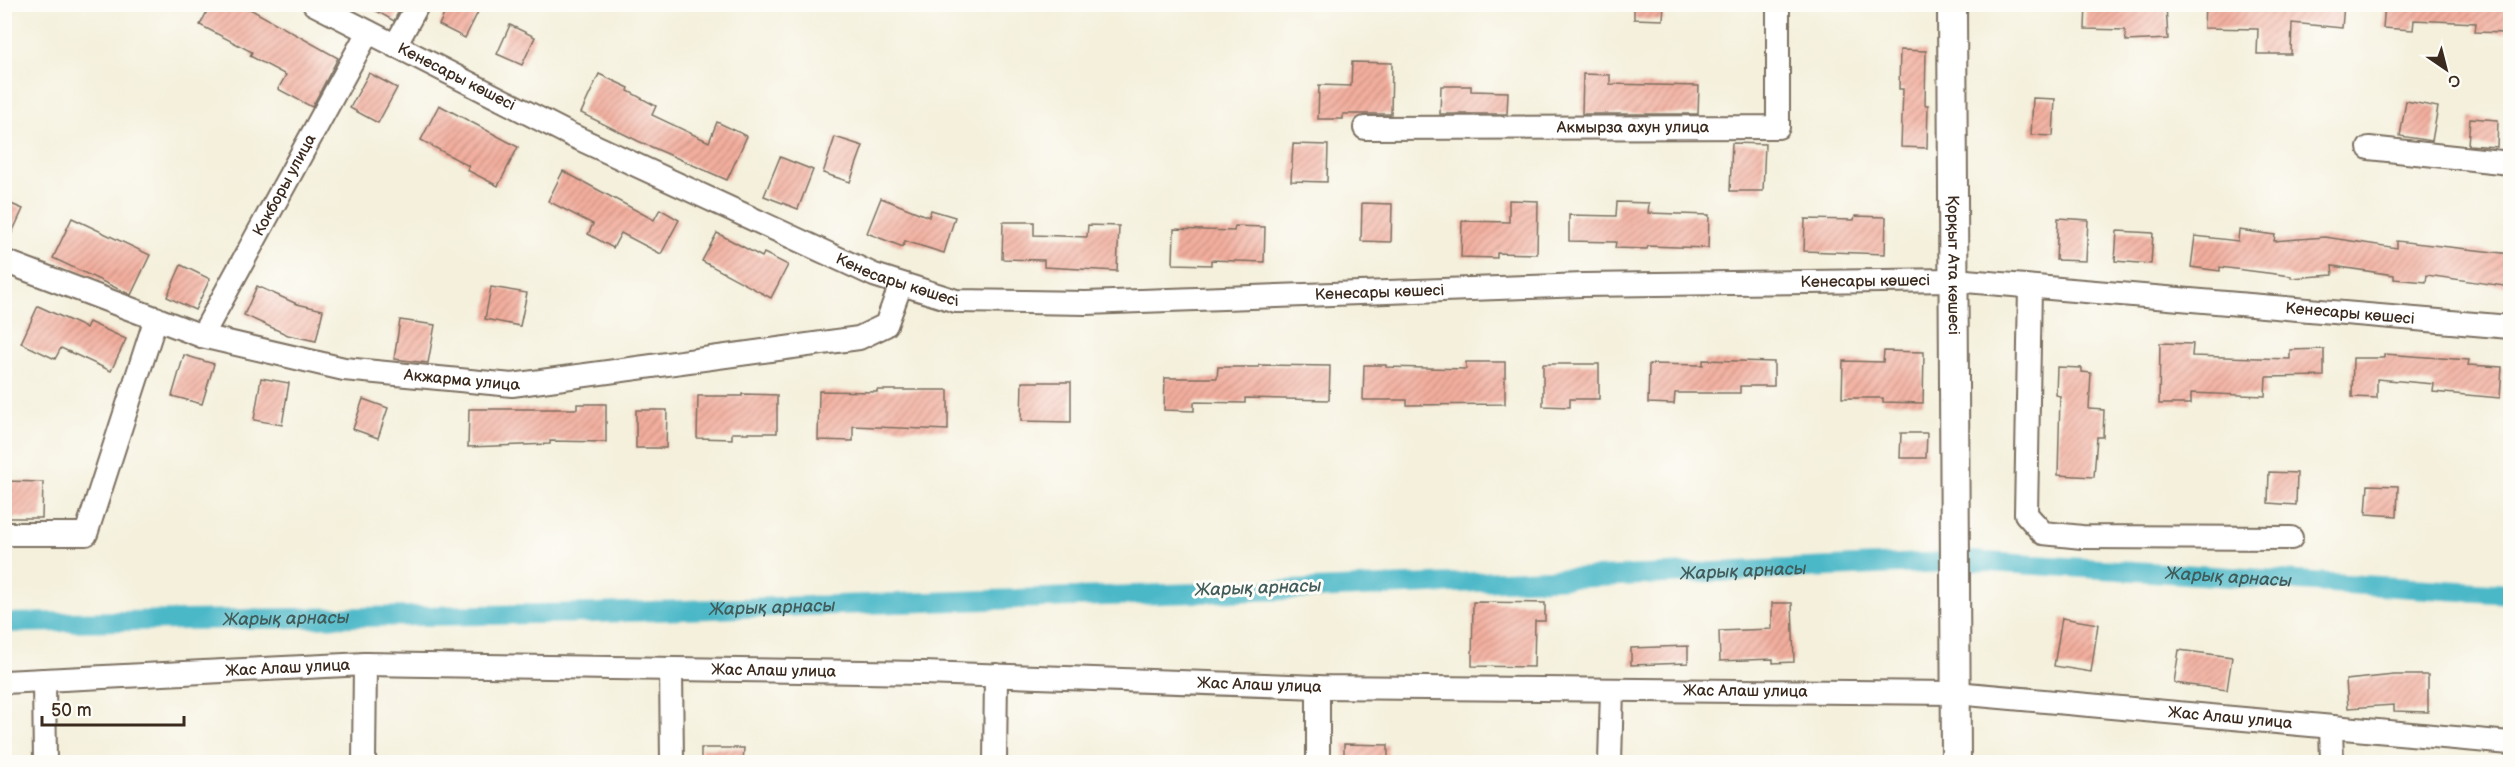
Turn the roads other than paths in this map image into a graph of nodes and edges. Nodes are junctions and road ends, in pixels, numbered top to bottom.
1 (314, 4) edge
2 (418, 4) edge
3 (1778, 4) edge
4 (1952, 4) edge
5 (368, 32) junction
6 (395, 46) junction
7 (1365, 128) dead end
8 (2369, 148) dead end
9 (2511, 164) edge
10 (4, 261) edge
11 (1954, 280) junction
12 (901, 284) junction
13 (2030, 287) junction
14 (156, 318) junction
15 (2511, 327) edge
16 (201, 336) junction
17 (4, 534) edge
18 (2291, 538) dead end
19 (365, 664) junction
20 (671, 669) junction
21 (996, 675) junction
22 (44, 680) junction
23 (4, 682) edge
24 (1318, 687) junction
25 (1612, 690) junction
26 (1956, 693) junction
27 (2331, 727) junction
28 (2511, 743) edge
29 (45, 762) edge
30 (364, 762) edge
31 (672, 762) edge
32 (995, 762) edge
33 (1318, 762) edge
34 (1610, 762) edge
35 (1956, 762) edge
36 (2332, 762) edge

1 - 5 street, Кенесары көшесі
2 - 6 street
3 - 7 street, Акмырза ахун улица
4 - 11 main road, Қорқыт Ата көшесі
5 - 6 street, Кенесары көшесі
5 - 16 street, Кокборы улица
6 - 12 street, Кенесары көшесі
8 - 9 street
10 - 14 street, Акжарма улица
11 - 12 street, Кенесары көшесі
11 - 13 street, Кенесары көшесі
11 - 26 main road, Қорқыт Ата көшесі
12 - 16 street, Акжарма улица
13 - 15 street, Кенесары көшесі
13 - 18 street
14 - 16 street, Акжарма улица
14 - 17 street
19 - 20 street, Жас Алаш улица
19 - 22 street, Жас Алаш улица
19 - 30 street
20 - 21 street, Жас Алаш улица
20 - 31 street
21 - 24 street, Жас Алаш улица
21 - 32 street
22 - 23 street, Жас Алаш улица
22 - 29 street
24 - 25 street, Жас Алаш улица
24 - 33 street
25 - 26 street, Жас Алаш улица
25 - 34 street
26 - 27 street, Жас Алаш улица
26 - 35 main road
27 - 28 street, Жас Алаш улица
27 - 36 street

